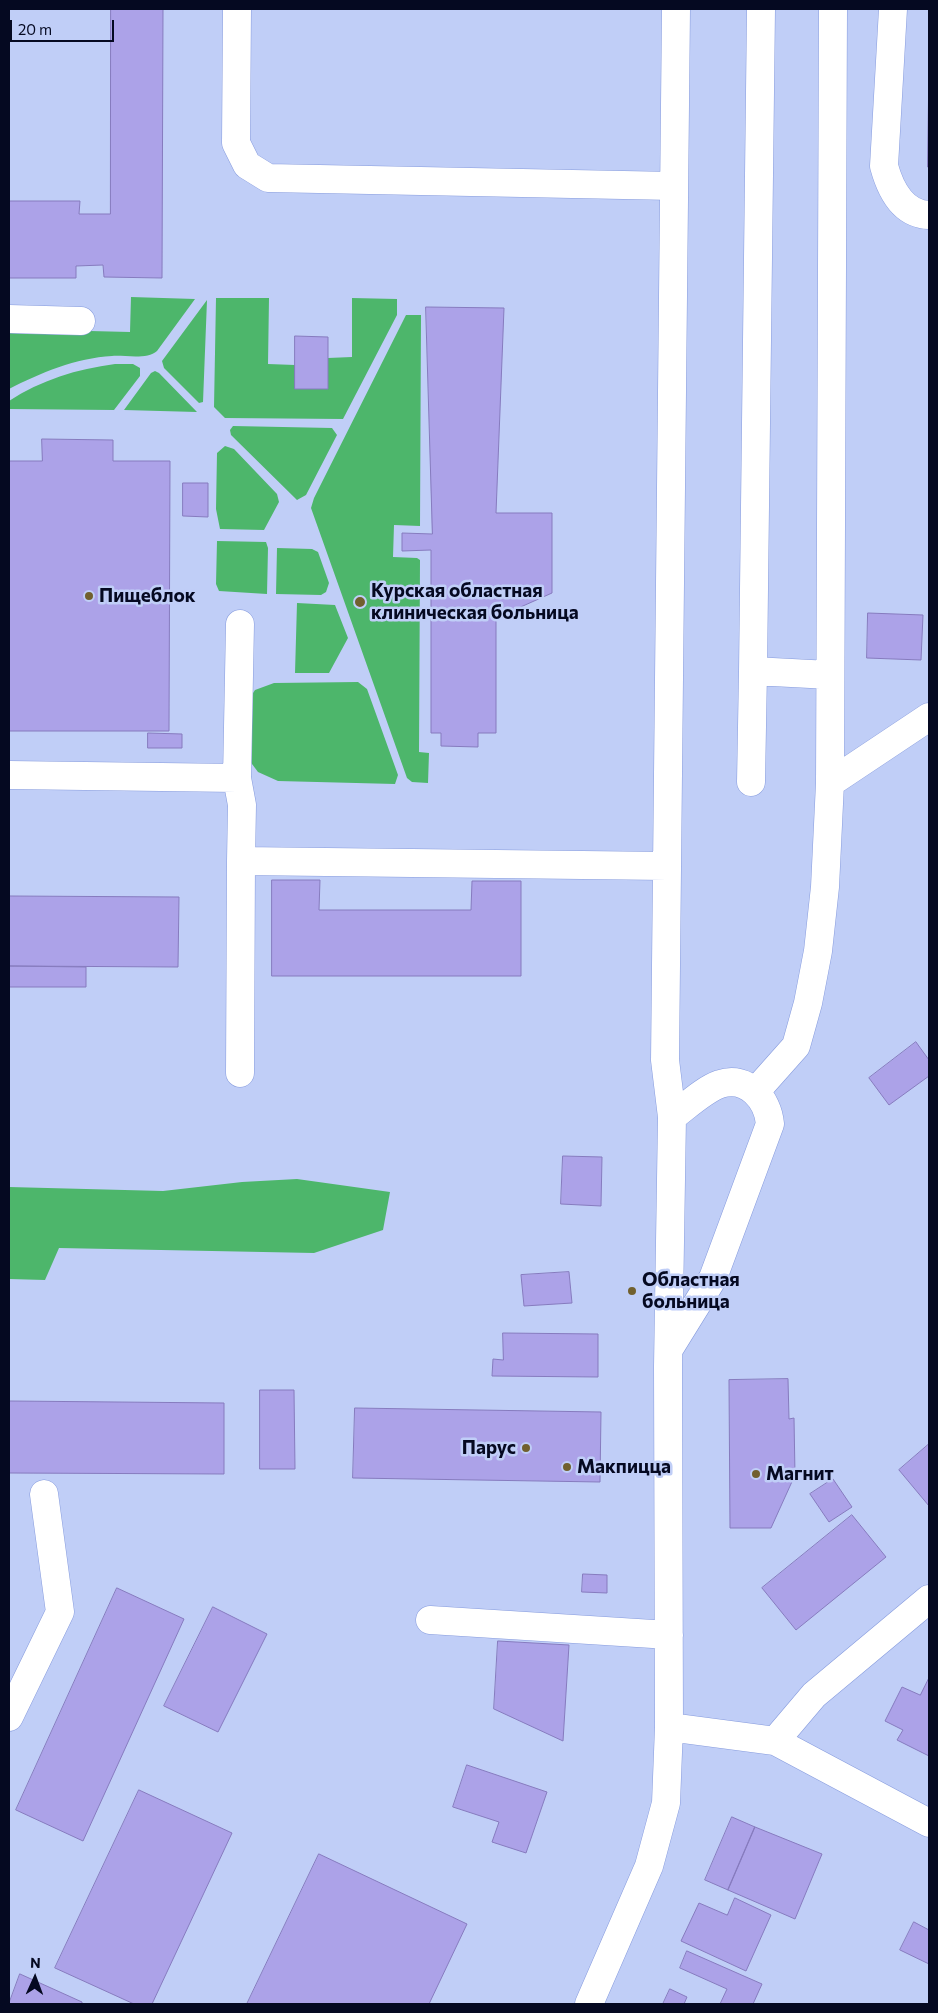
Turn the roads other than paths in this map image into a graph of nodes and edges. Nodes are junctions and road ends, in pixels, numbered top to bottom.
1 (237, 9) edge
2 (676, 9) edge
3 (761, 9) edge
4 (833, 9) edge
5 (893, 9) edge
6 (674, 186) junction
7 (929, 216) edge
8 (9, 319) edge
9 (81, 320) dead end
10 (240, 624) dead end
11 (754, 671) junction
12 (830, 675) junction
13 (929, 717) edge
14 (9, 775) edge
15 (237, 778) junction
16 (751, 782) dead end
17 (830, 783) junction
18 (241, 861) junction
19 (667, 866) junction
20 (240, 1074) dead end
21 (756, 1092) junction
22 (672, 1117) junction
23 (669, 1350) junction
24 (44, 1494) dead end
25 (926, 1606) edge
26 (430, 1620) dead end
27 (669, 1635) junction
28 (9, 1717) edge
29 (669, 1727) junction
30 (776, 1740) junction
31 (929, 1823) edge
32 (589, 2004) edge

1 - 6 street
2 - 6 street
3 - 11 street
4 - 12 street
5 - 7 street
6 - 19 street
8 - 9 street
10 - 15 street
11 - 12 street
11 - 16 street
12 - 17 street
13 - 17 street
14 - 15 street
15 - 18 street
17 - 21 street
18 - 19 street
18 - 20 street
19 - 22 street
21 - 22 street
21 - 23 street
22 - 23 street
23 - 27 street
24 - 28 street
25 - 30 street
26 - 27 street
27 - 29 street
29 - 30 street
29 - 32 street
30 - 31 street

